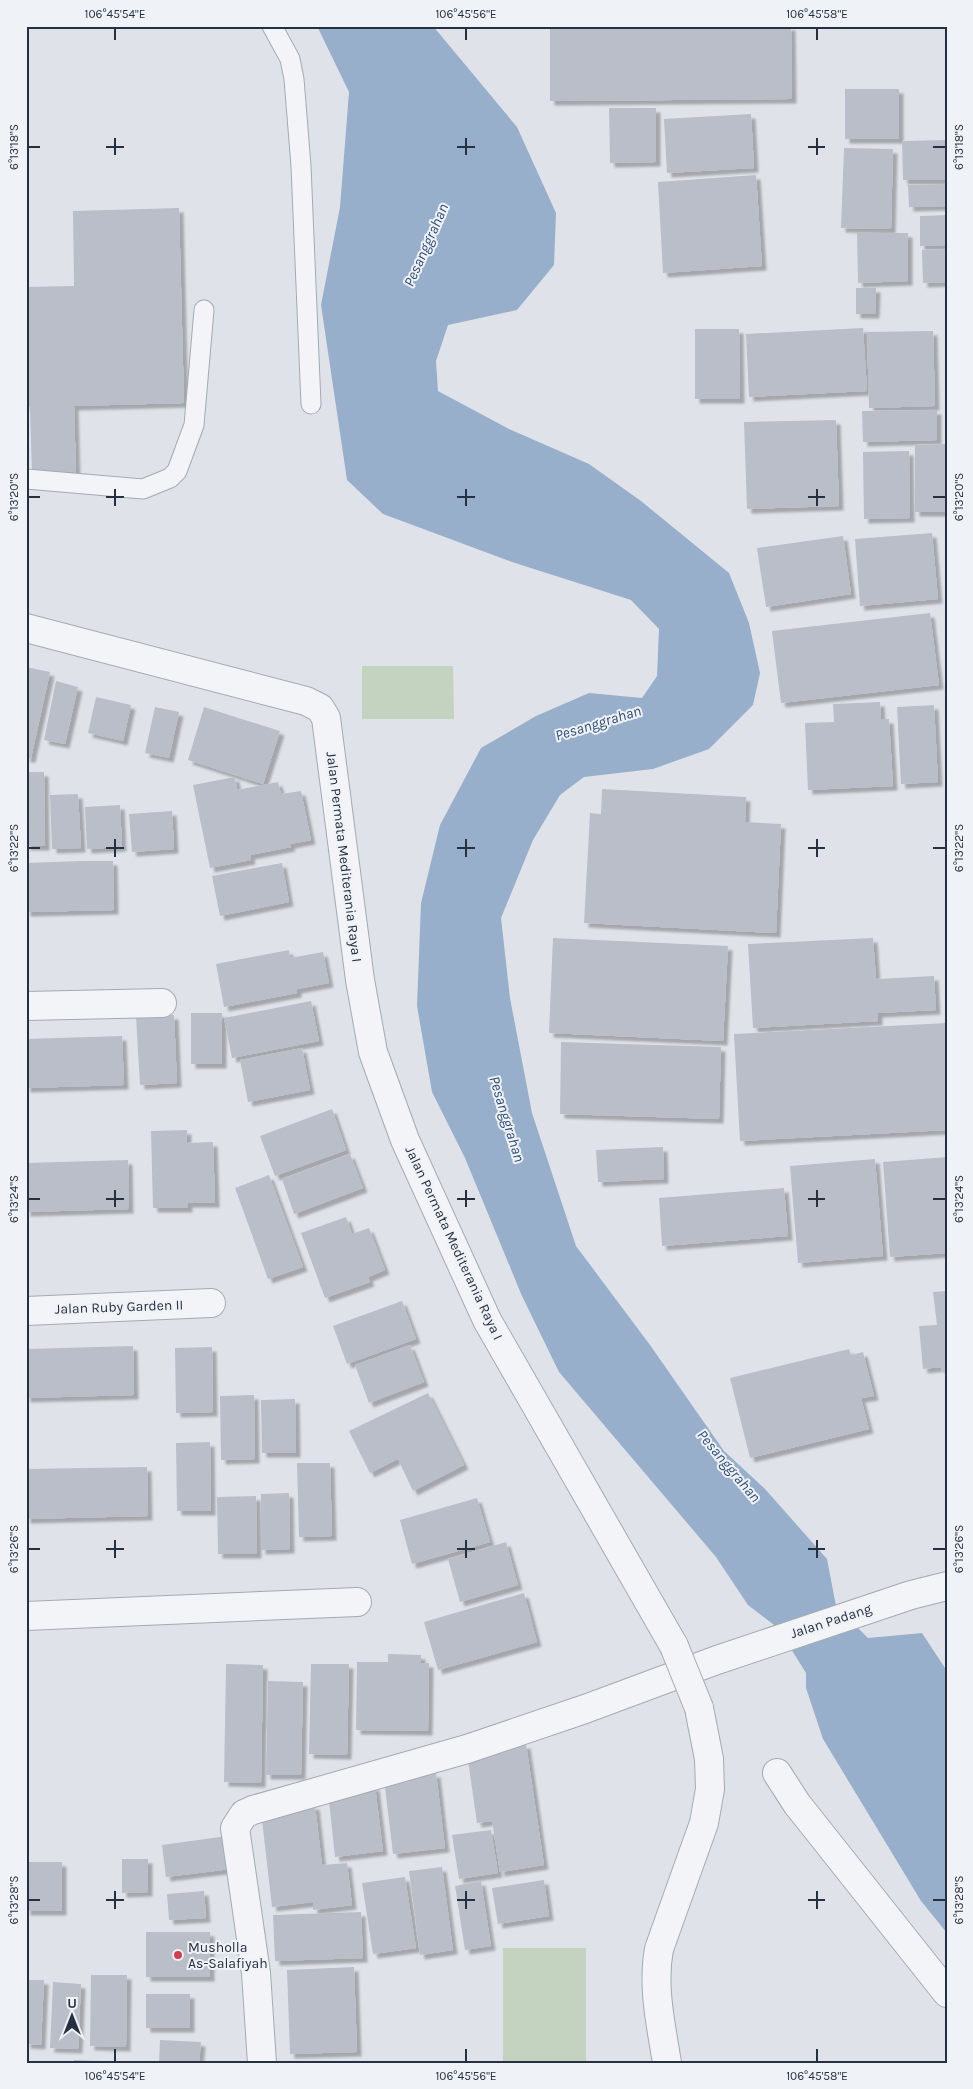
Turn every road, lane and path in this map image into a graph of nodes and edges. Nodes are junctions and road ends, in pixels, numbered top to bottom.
1 (272, 26) edge
2 (204, 310) dead end
3 (311, 404) dead end
4 (26, 479) edge
5 (26, 628) edge
6 (162, 1003) dead end
7 (26, 1006) edge
8 (211, 1303) dead end
9 (26, 1311) edge
10 (947, 1586) edge
11 (357, 1602) dead end
12 (26, 1616) edge
13 (778, 1773) dead end
14 (947, 1993) edge
15 (262, 2063) edge
16 (667, 2063) edge

1 - 3 lane
2 - 4 lane
5 - 16 street, Jalan Permata Mediterania Raya I, bridge
6 - 7 street
8 - 9 street, Jalan Ruby Garden II
10 - 15 street, Jalan Padang
11 - 12 street
13 - 14 street

